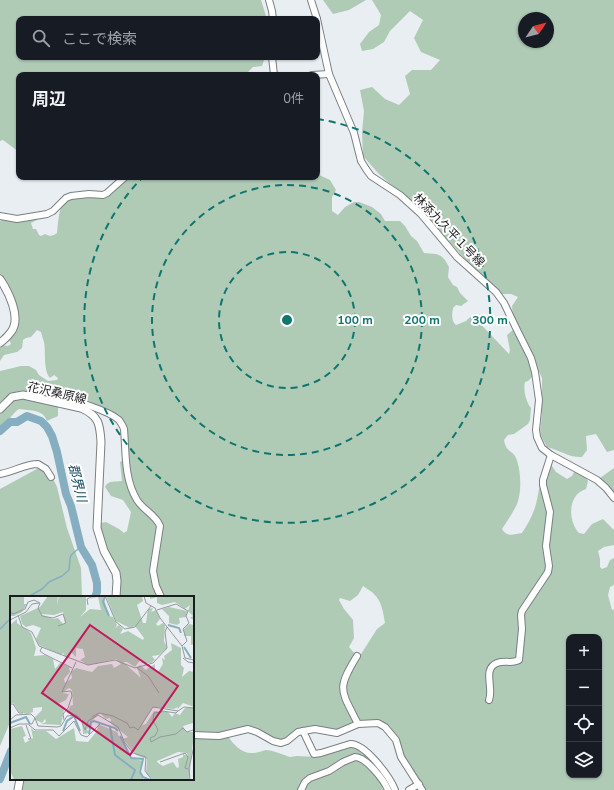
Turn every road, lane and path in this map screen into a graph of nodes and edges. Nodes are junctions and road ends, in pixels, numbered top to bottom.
1 (269, 0) edge
2 (312, 0) edge
3 (273, 16) edge
4 (316, 16) edge
5 (320, 33) edge
6 (272, 60) edge
7 (274, 72) edge
8 (329, 74) junction
9 (320, 75) edge
10 (122, 180) edge
11 (0, 216) edge
12 (0, 279) edge
13 (0, 344) edge
14 (62, 403) junction
15 (0, 409) edge
16 (551, 455) junction
17 (0, 474) edge
18 (51, 477) dead end
19 (614, 498) edge
20 (116, 596) edge
21 (161, 596) edge
22 (357, 656) dead end
23 (489, 700) dead end
24 (358, 724) junction
25 (303, 731) junction
26 (194, 734) edge
27 (20, 780) edge
28 (421, 787) edge
29 (18, 790) edge
30 (301, 790) edge
31 (388, 790) edge
32 (395, 790) edge
33 (409, 790) edge

1 - 3 street
2 - 4 street, 林添九久平１号線
5 - 8 street, 林添九久平１号線
6 - 7 street
8 - 9 street
8 - 16 street, 林添九久平１号線
10 - 11 street
12 - 13 main road
14 - 15 main road, 花沢桑原線
14 - 20 main road, 花沢桑原線
14 - 21 street
16 - 19 street, 林添九久平１号線
16 - 23 street
17 - 18 street
22 - 24 street
24 - 25 street
24 - 28 street
25 - 26 street
25 - 32 street
27 - 29 main road
28 - 33 street
30 - 31 street

